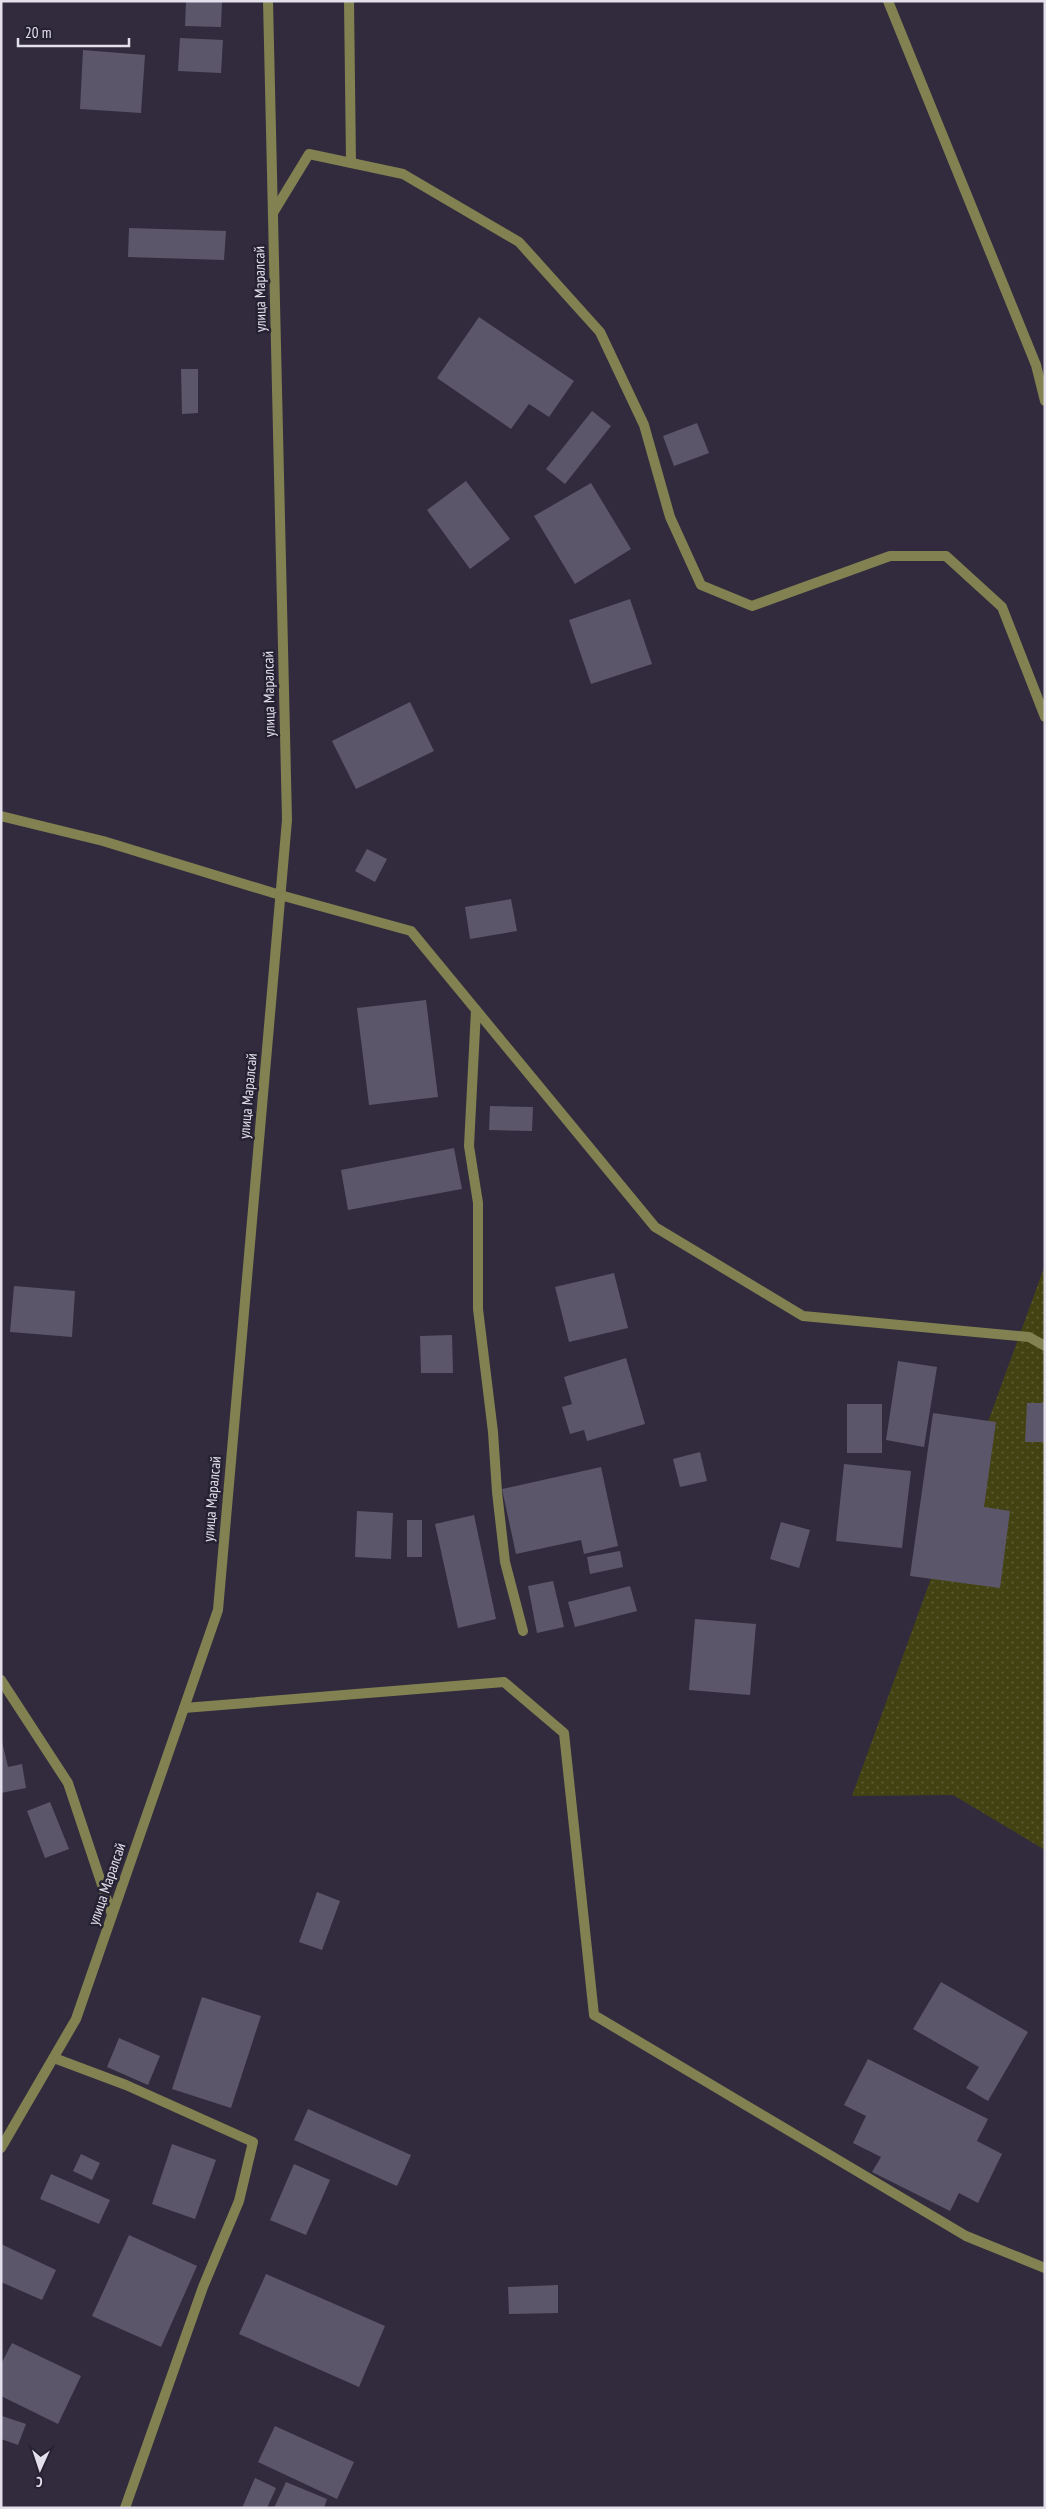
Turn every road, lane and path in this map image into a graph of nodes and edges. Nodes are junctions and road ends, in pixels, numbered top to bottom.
1 (268, 1) edge
2 (349, 1) edge
3 (888, 1) edge
4 (351, 163) junction
5 (273, 213) junction
6 (1045, 401) edge
7 (1045, 718) edge
8 (1, 816) edge
9 (280, 895) junction
10 (476, 1010) junction
11 (1045, 1346) edge
12 (523, 1631) dead end
13 (1, 1680) edge
14 (184, 1708) junction
15 (112, 1915) junction
16 (54, 2058) junction
17 (1, 2148) edge
18 (1045, 2268) edge
19 (124, 2508) edge

1 - 5 street, улица Маралсай
2 - 4 street
3 - 6 street
4 - 5 street
4 - 7 street
5 - 9 street, улица Маралсай
8 - 9 street
9 - 10 street
9 - 14 street, улица Маралсай
10 - 11 street
10 - 12 street
13 - 15 street
14 - 15 street, улица Маралсай
14 - 18 street
15 - 16 street, улица Маралсай
16 - 17 street, улица Маралсай
16 - 19 street

